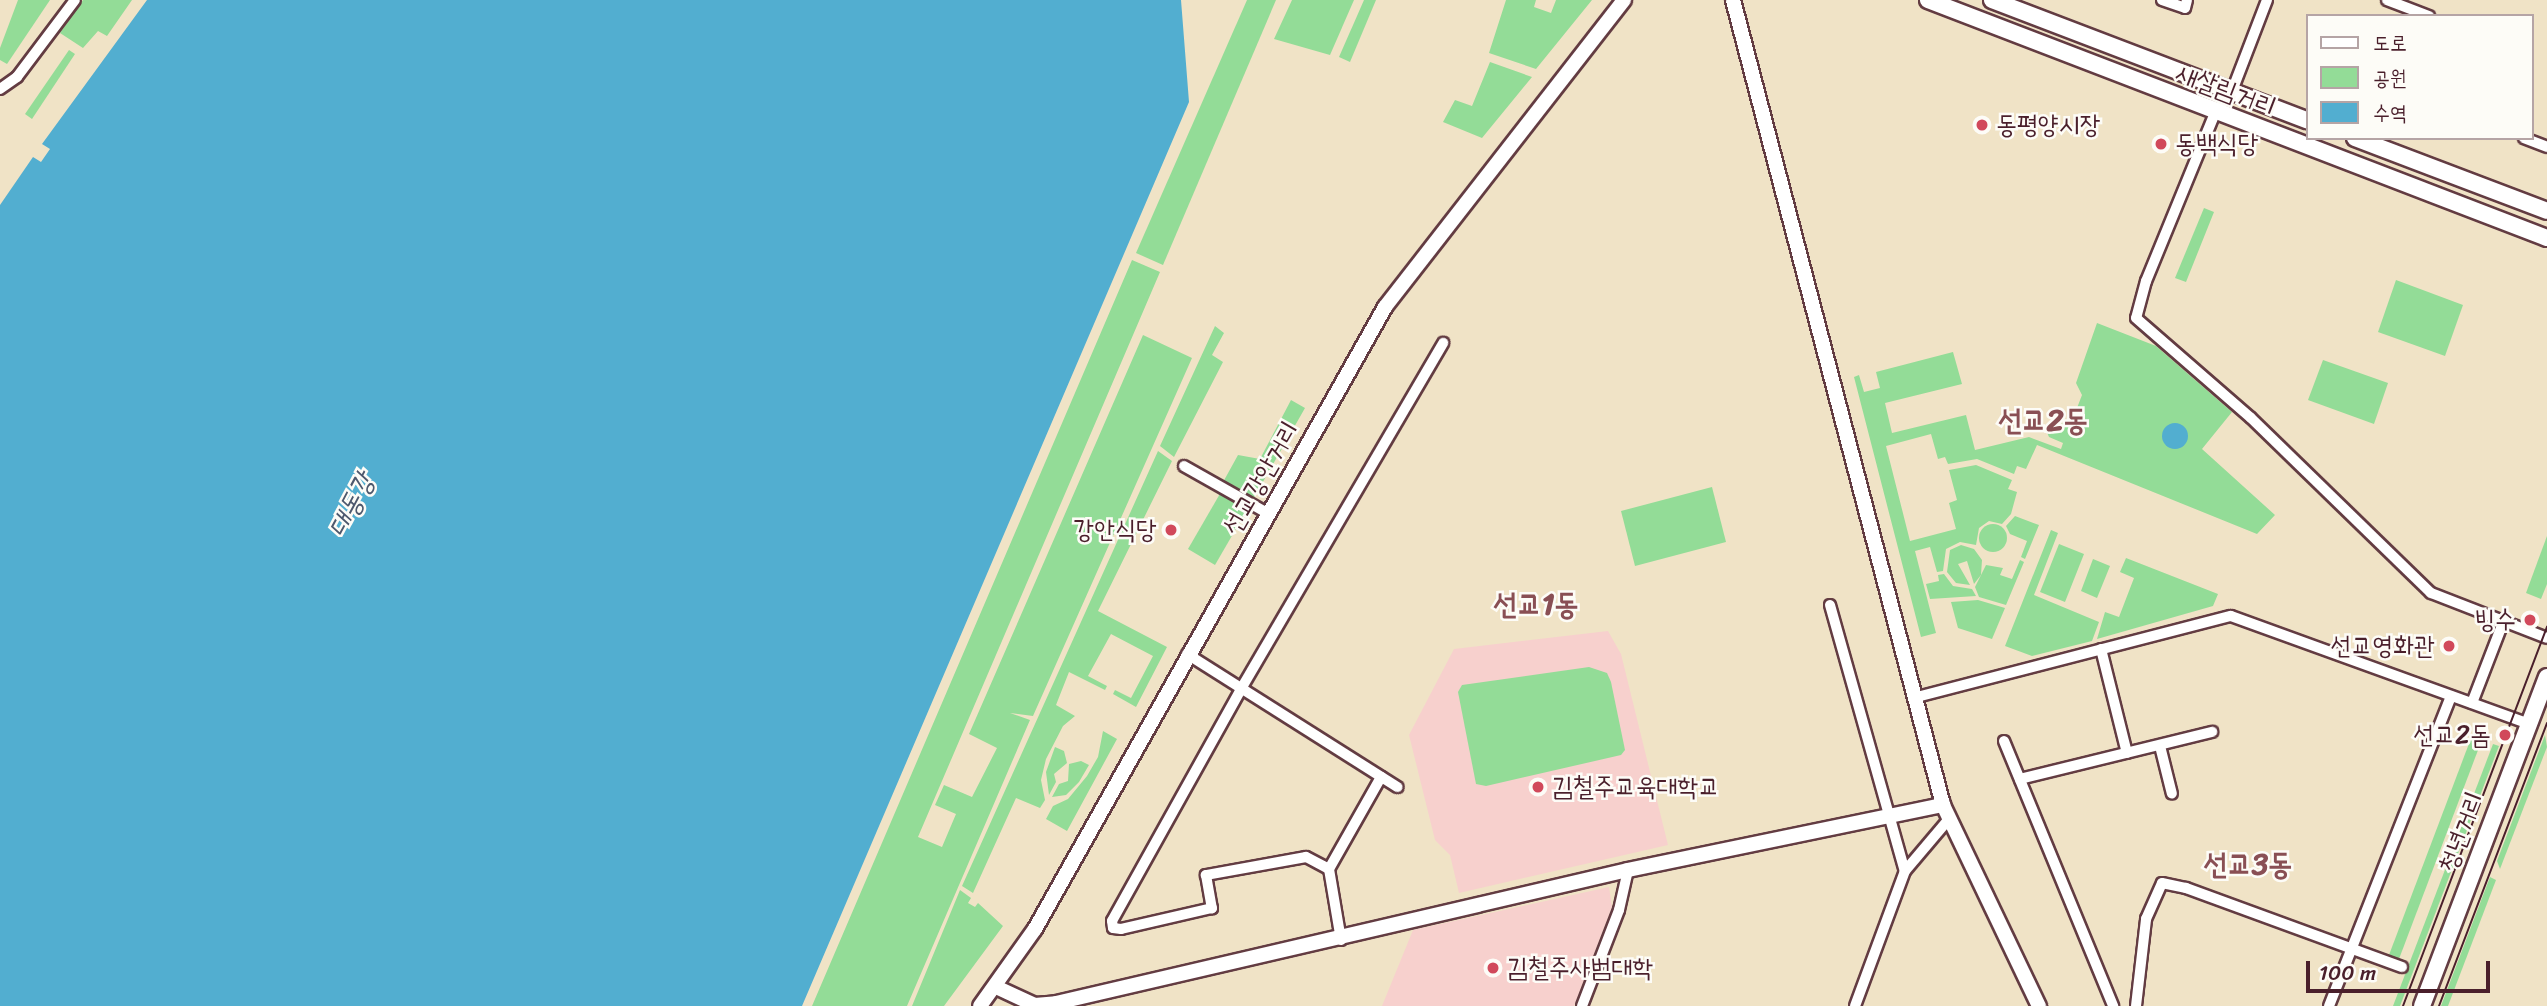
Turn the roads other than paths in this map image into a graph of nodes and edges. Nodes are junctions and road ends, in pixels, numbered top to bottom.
1 (75, 0) edge
2 (1624, 0) edge
3 (1733, 0) edge
4 (1928, 0) edge
5 (1992, 0) edge
6 (2162, 0) edge
7 (2188, 0) edge
8 (2267, 0) edge
9 (2387, 0) edge
10 (2424, 14) edge
11 (0, 89) edge
12 (2232, 92) junction
13 (2215, 113) junction
14 (2306, 120) edge
15 (2360, 140) edge
16 (2529, 140) edge
17 (2547, 147) edge
18 (2547, 211) edge
19 (2547, 238) edge
20 (1443, 343) dead end
21 (1184, 466) dead end
22 (1269, 514) junction
23 (1830, 605) dead end
24 (2504, 620) junction
25 (2547, 638) edge
26 (2101, 649) junction
27 (1187, 654) junction
28 (2547, 677) edge
29 (1241, 689) junction
30 (2451, 696) junction
31 (1913, 698) junction
32 (2472, 703) junction
33 (2530, 724) junction
34 (2212, 733) dead end
35 (2004, 741) dead end
36 (2160, 746) junction
37 (2127, 753) junction
38 (1381, 777) junction
39 (2020, 779) junction
40 (1397, 787) dead end
41 (2172, 794) dead end
42 (1943, 805) junction
43 (1893, 818) junction
44 (1950, 819) junction
45 (1329, 869) junction
46 (1628, 870) junction
47 (1906, 871) junction
48 (1341, 940) junction
49 (2353, 948) junction
50 (2402, 967) dead end
51 (996, 987) junction
52 (985, 1004) edge
53 (1582, 1006) edge
54 (1855, 1006) edge
55 (2039, 1006) edge
56 (2113, 1006) edge
57 (2136, 1006) edge
58 (2329, 1006) edge
59 (2422, 1006) edge

1 - 11 street
2 - 22 main road, 선교강안거리
3 - 31 main road
4 - 13 main road, 새살림거리
5 - 12 main road, 새살림거리
6 - 7 street
8 - 12 street
9 - 10 street
12 - 13 street
12 - 14 main road, 새살림거리
13 - 19 main road, 새살림거리
13 - 24 street
15 - 18 main road
16 - 17 street
20 - 29 street
21 - 22 street
22 - 27 main road, 선교강안거리
23 - 43 street
24 - 25 street
24 - 32 street
26 - 30 street
26 - 31 street
26 - 37 street
27 - 29 street
27 - 51 main road, 선교강안거리
28 - 33 main road, 청년거리
29 - 38 street
29 - 45 street
30 - 32 street
30 - 49 street
31 - 42 main road
32 - 33 street
33 - 59 main road, 청년거리
34 - 36 street
35 - 39 street
36 - 37 street
36 - 41 street
37 - 39 street
38 - 40 street
38 - 45 street
39 - 56 street
42 - 43 main road
42 - 44 main road
43 - 46 main road
43 - 47 street
44 - 47 street
44 - 55 main road
45 - 48 street
46 - 48 main road
46 - 53 street
47 - 54 street
48 - 51 main road
49 - 50 street
49 - 57 street
49 - 58 street
51 - 52 main road, 선교강안거리

